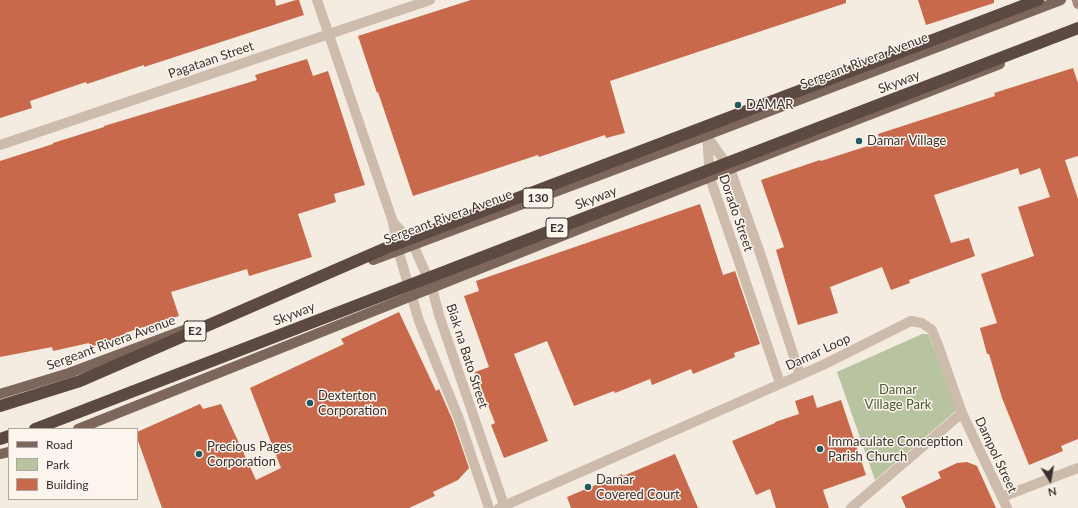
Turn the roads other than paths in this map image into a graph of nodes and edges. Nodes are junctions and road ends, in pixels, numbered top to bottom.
1 (317, 0) edge
2 (430, 0) edge
3 (1038, 0) edge
4 (1061, 0) edge
5 (1077, 0) edge
6 (1078, 4) edge
7 (1078, 28) edge
8 (329, 34) junction
9 (1078, 34) edge
10 (707, 135) junction
11 (0, 145) edge
12 (730, 169) junction
13 (710, 178) junction
14 (393, 222) junction
15 (413, 244) junction
16 (398, 250) junction
17 (432, 288) junction
18 (412, 295) junction
19 (800, 375) junction
20 (780, 384) junction
21 (0, 394) edge
22 (0, 406) edge
23 (962, 413) junction
24 (38, 428) edge
25 (80, 428) edge
26 (1078, 468) edge
27 (1002, 497) junction
28 (501, 507) edge
29 (489, 508) edge
30 (851, 508) edge
31 (1007, 508) edge

1 - 8 street, Biak na Bato Street
2 - 8 street, Pagataan Street
3 - 22 highway, Skyway / E2, bridge
4 - 10 main road, Sergeant Rivera Avenue / 130
5 - 6 main road
7 - 24 highway, Skyway / E2, bridge
8 - 11 street, Pagataan Street
8 - 14 street, Biak na Bato Street
9 - 12 main road
10 - 12 street, Dorado Street
10 - 13 street, Dorado Street
10 - 15 main road, Sergeant Rivera Avenue / 130
12 - 13 main road
12 - 19 street, Dorado Street
13 - 17 main road
13 - 20 street, Dorado Street
14 - 15 street, Biak na Bato Street
14 - 16 street, Biak na Bato Street
15 - 16 main road, Sergeant Rivera Avenue / 130
15 - 17 street, Biak na Bato Street
16 - 18 street, Biak na Bato Street
16 - 21 main road, Sergeant Rivera Avenue / 130
17 - 18 main road
17 - 28 street, Biak na Bato Street
18 - 25 main road
18 - 29 street, Biak na Bato Street
19 - 20 street, Damar Loop
19 - 23 street, Damar Loop
20 - 28 street, Damar Loop
23 - 27 street, Dampol Street
23 - 30 street
26 - 27 street
27 - 31 street, Dampol Street

